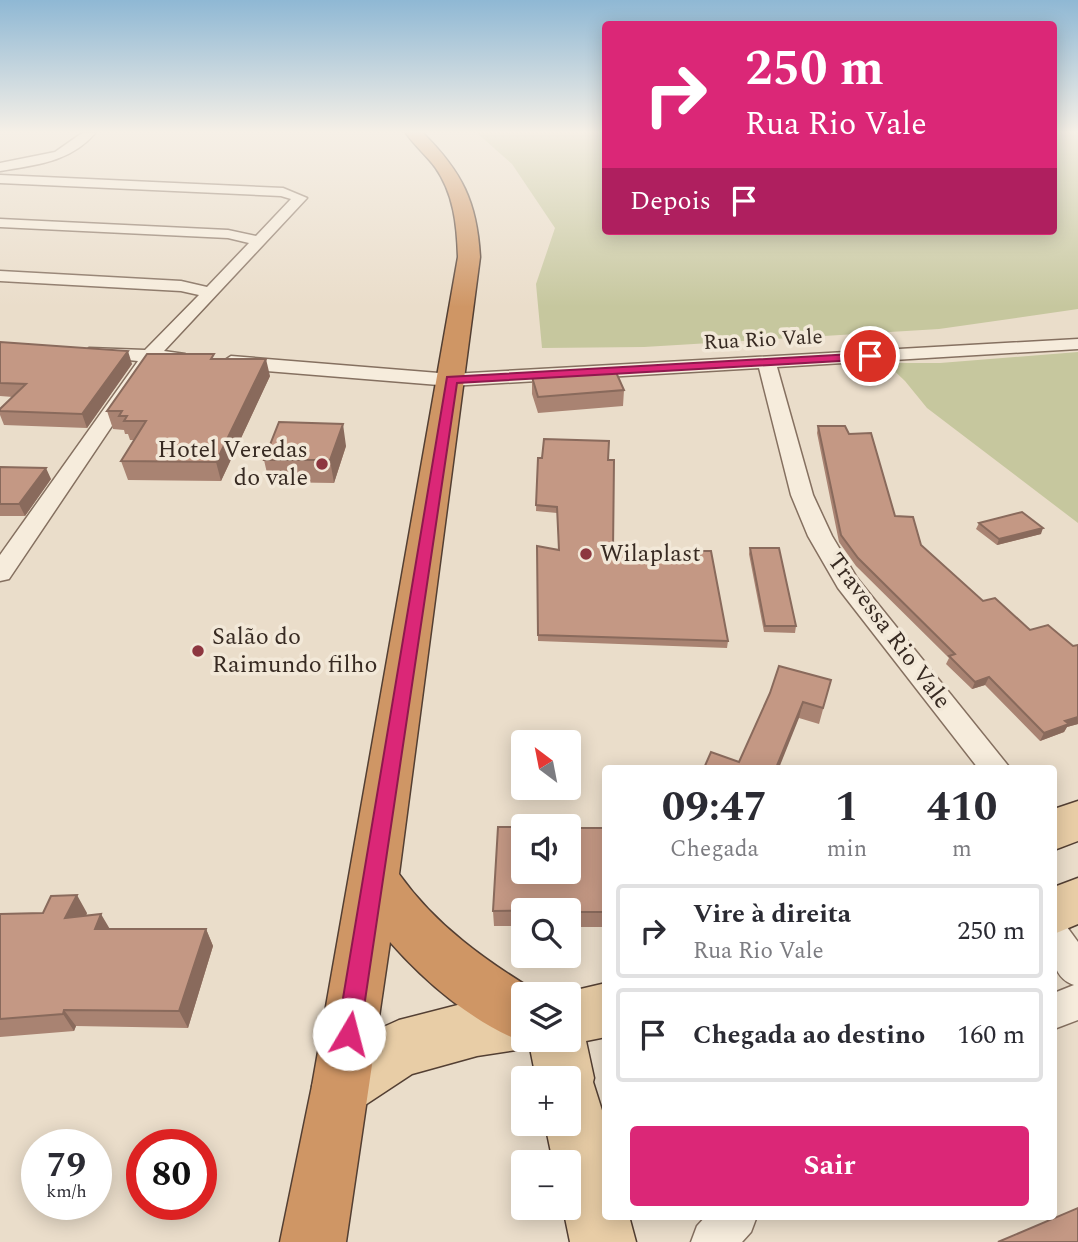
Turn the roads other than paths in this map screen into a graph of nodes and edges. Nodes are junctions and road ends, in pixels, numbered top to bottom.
1 (260, 191) edge
2 (457, 191) edge
3 (0, 223) edge
4 (260, 241) junction
5 (0, 276) edge
6 (212, 293) junction
7 (1078, 344) edge
8 (82, 352) edge
9 (150, 356) junction
10 (192, 359) edge
11 (219, 362) edge
12 (767, 363) junction
13 (452, 380) junction
14 (0, 573) edge
15 (993, 765) edge
16 (1078, 820) edge
17 (1057, 829) edge
18 (372, 877) junction
19 (1078, 900) edge
20 (1057, 910) edge
21 (1057, 943) edge
22 (1078, 970) edge
23 (1078, 1002) edge
24 (511, 1008) edge
25 (1057, 1010) edge
26 (602, 1011) edge
27 (581, 1015) edge
28 (511, 1024) edge
29 (341, 1086) junction
30 (578, 1136) edge
31 (621, 1220) edge
32 (732, 1220) edge
33 (313, 1242) edge
34 (603, 1242) edge
35 (713, 1242) edge

1 - 4 street
2 - 13 highway
3 - 4 street
4 - 6 street
5 - 6 street
6 - 9 street
7 - 12 street, Rua Rio Vale
8 - 9 street
9 - 10 street
9 - 14 street
11 - 13 street, Rua Rio Vale
12 - 13 street, Rua Rio Vale
12 - 15 street, Travessa Rio Vale
13 - 18 highway
16 - 17 main road
18 - 24 highway
18 - 29 highway
19 - 20 main road
21 - 22 street
23 - 25 street
26 - 27 main road
28 - 29 main road
29 - 33 highway
30 - 34 main road
31 - 34 main road
32 - 35 street

